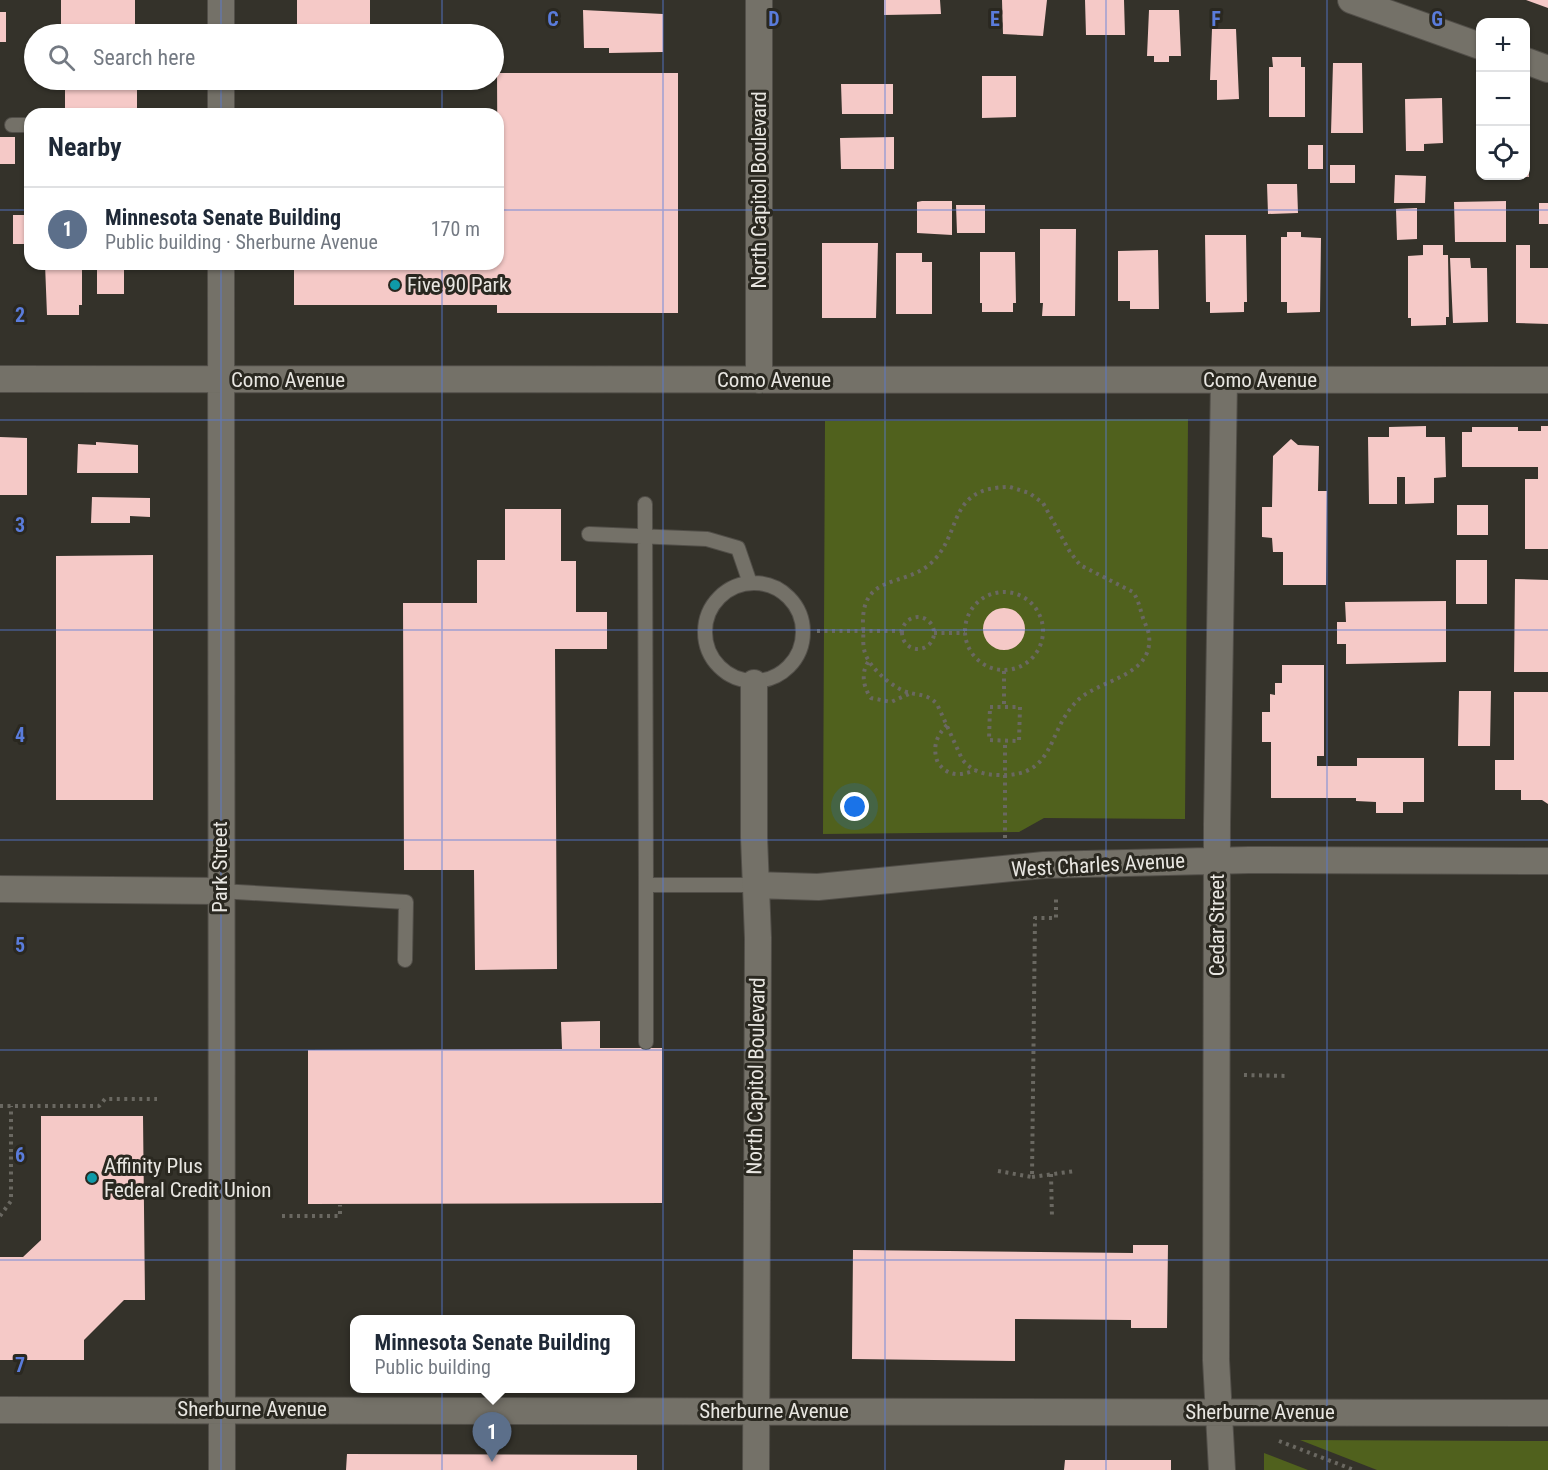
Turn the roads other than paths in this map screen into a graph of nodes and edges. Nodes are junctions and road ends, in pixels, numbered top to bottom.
1 (221, 0) edge
2 (759, 0) edge
3 (1350, 0) edge
4 (221, 24) edge
5 (1476, 45) edge
6 (1530, 62) edge
7 (1548, 69) edge
8 (221, 90) edge
9 (221, 108) edge
10 (24, 124) edge
11 (12, 125) dead end
12 (221, 270) edge
13 (0, 379) edge
14 (220, 380) junction
15 (759, 380) junction
16 (1224, 380) junction
17 (1548, 380) edge
18 (645, 504) dead end
19 (589, 534) dead end
20 (645, 535) junction
21 (750, 583) junction
22 (754, 683) junction
23 (1217, 860) junction
24 (1548, 861) edge
25 (646, 885) junction
26 (757, 885) junction
27 (0, 889) edge
28 (220, 891) junction
29 (405, 960) dead end
30 (646, 1042) dead end
31 (222, 1409) junction
32 (0, 1410) edge
33 (756, 1411) junction
34 (1220, 1412) junction
35 (1548, 1413) edge
36 (222, 1470) edge
37 (756, 1470) edge
38 (1222, 1470) edge

1 - 4 street
2 - 15 street, North Capitol Boulevard
3 - 5 street
6 - 7 street
8 - 9 street
10 - 11 lane
12 - 14 street, Park Street
13 - 14 street, Como Avenue
14 - 15 street, Como Avenue
14 - 28 street, Park Street
15 - 16 street, Como Avenue
16 - 17 street, Como Avenue
16 - 23 street, Cedar Street
18 - 20 lane
19 - 20 lane
20 - 21 lane
20 - 25 lane
21 - 22 lane
21 - 22 lane
22 - 26 street, North Capitol Boulevard
23 - 24 street, West Charles Avenue
23 - 26 street, West Charles Avenue
23 - 34 street, Cedar Street
25 - 26 lane
25 - 30 lane
26 - 33 street, North Capitol Boulevard
27 - 28 street
28 - 29 lane
28 - 31 street, Park Street
31 - 32 street, Sherburne Avenue
31 - 33 street, Sherburne Avenue
31 - 36 street, Park Street
33 - 34 street, Sherburne Avenue
33 - 37 street, North Capitol Boulevard
34 - 35 street, Sherburne Avenue
34 - 38 street, Cedar Street

